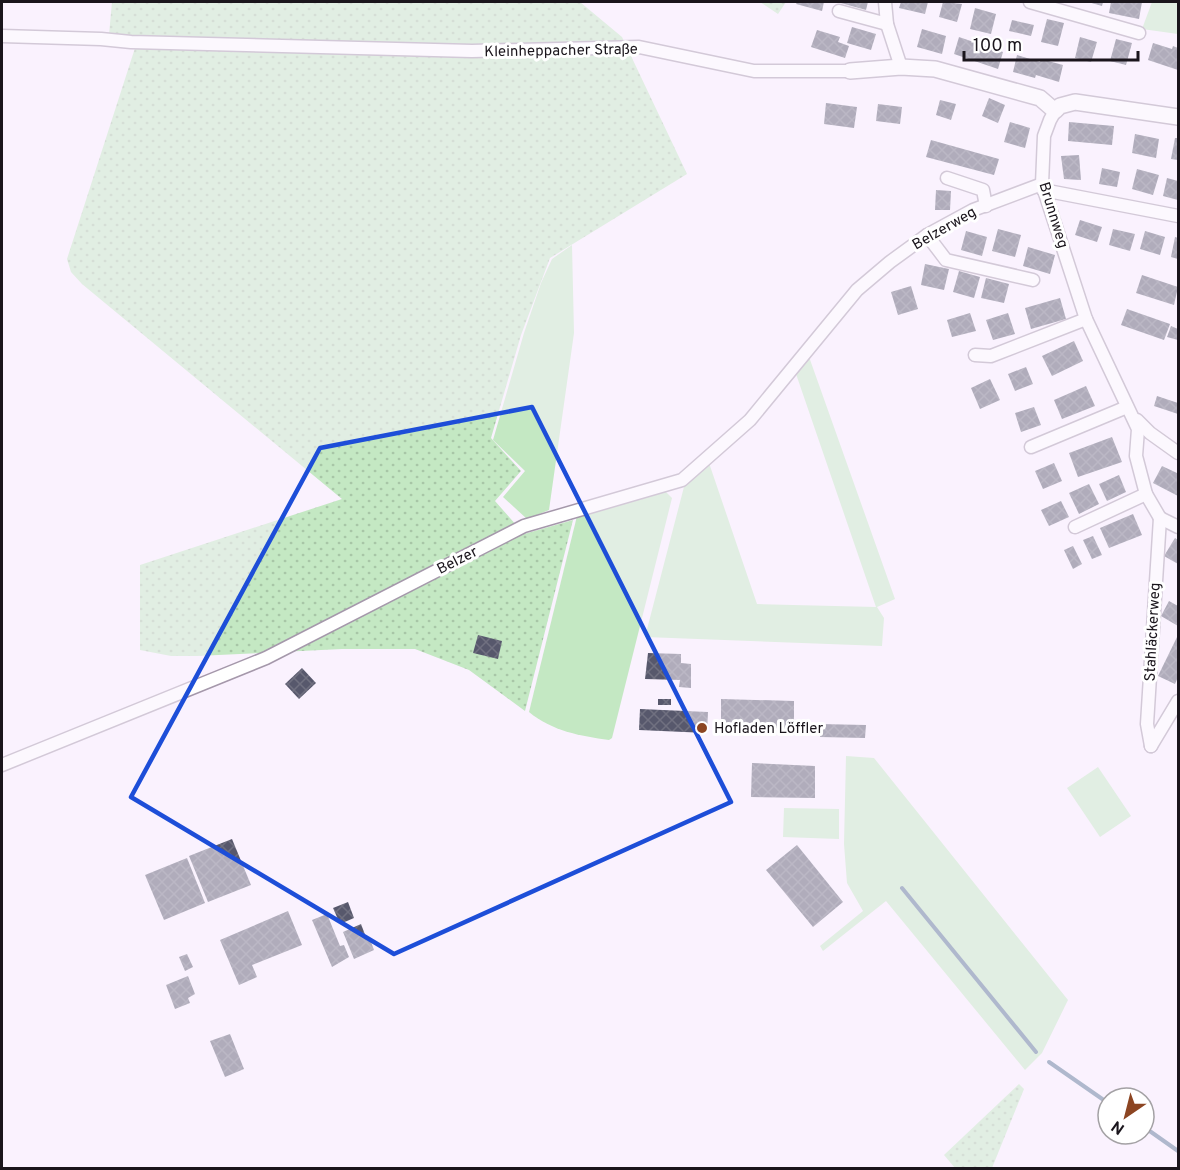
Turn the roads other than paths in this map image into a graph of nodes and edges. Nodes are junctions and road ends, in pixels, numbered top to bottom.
1 (885, 2) edge
2 (1030, 2) edge
3 (839, 11) dead end
4 (887, 24) junction
5 (1138, 33) dead end
6 (2, 36) edge
7 (901, 67) junction
8 (850, 71) joint
9 (1055, 111) junction
10 (1179, 117) edge
11 (947, 178) dead end
12 (1043, 187) junction
13 (986, 206) junction
14 (1179, 216) edge
15 (927, 235) junction
16 (1033, 280) dead end
17 (857, 290) joint
18 (1086, 319) junction
19 (975, 355) dead end
20 (1127, 407) junction
21 (1031, 447) dead end
22 (1179, 453) edge
23 (1146, 494) junction
24 (1160, 518) junction
25 (1075, 527) dead end
26 (1179, 527) edge
27 (1175, 705) edge
28 (1148, 712) junction
29 (2, 765) edge

1 - 4 street
2 - 5 street
3 - 4 street
4 - 7 street
6 - 8 street, Kleinheppacher Straße
7 - 8 street, Kleinheppacher Straße
7 - 9 street, Kleinheppacher Straße
9 - 10 street
9 - 12 street, Brunnweg
11 - 13 street
12 - 13 street, Belzerweg
12 - 14 street
12 - 18 street, Brunnweg
13 - 15 street, Belzerweg
15 - 16 street
15 - 17 street, Belzerweg
17 - 29 street, Belzer
18 - 19 street
18 - 20 street, Brunnweg
20 - 21 street
20 - 22 street, Brunnweg
20 - 23 street, Brunnweg
23 - 24 street, Brunnweg
23 - 25 street
24 - 26 street
24 - 28 street, Stahläckerweg
27 - 28 street
27 - 28 street, Stahläckerweg

